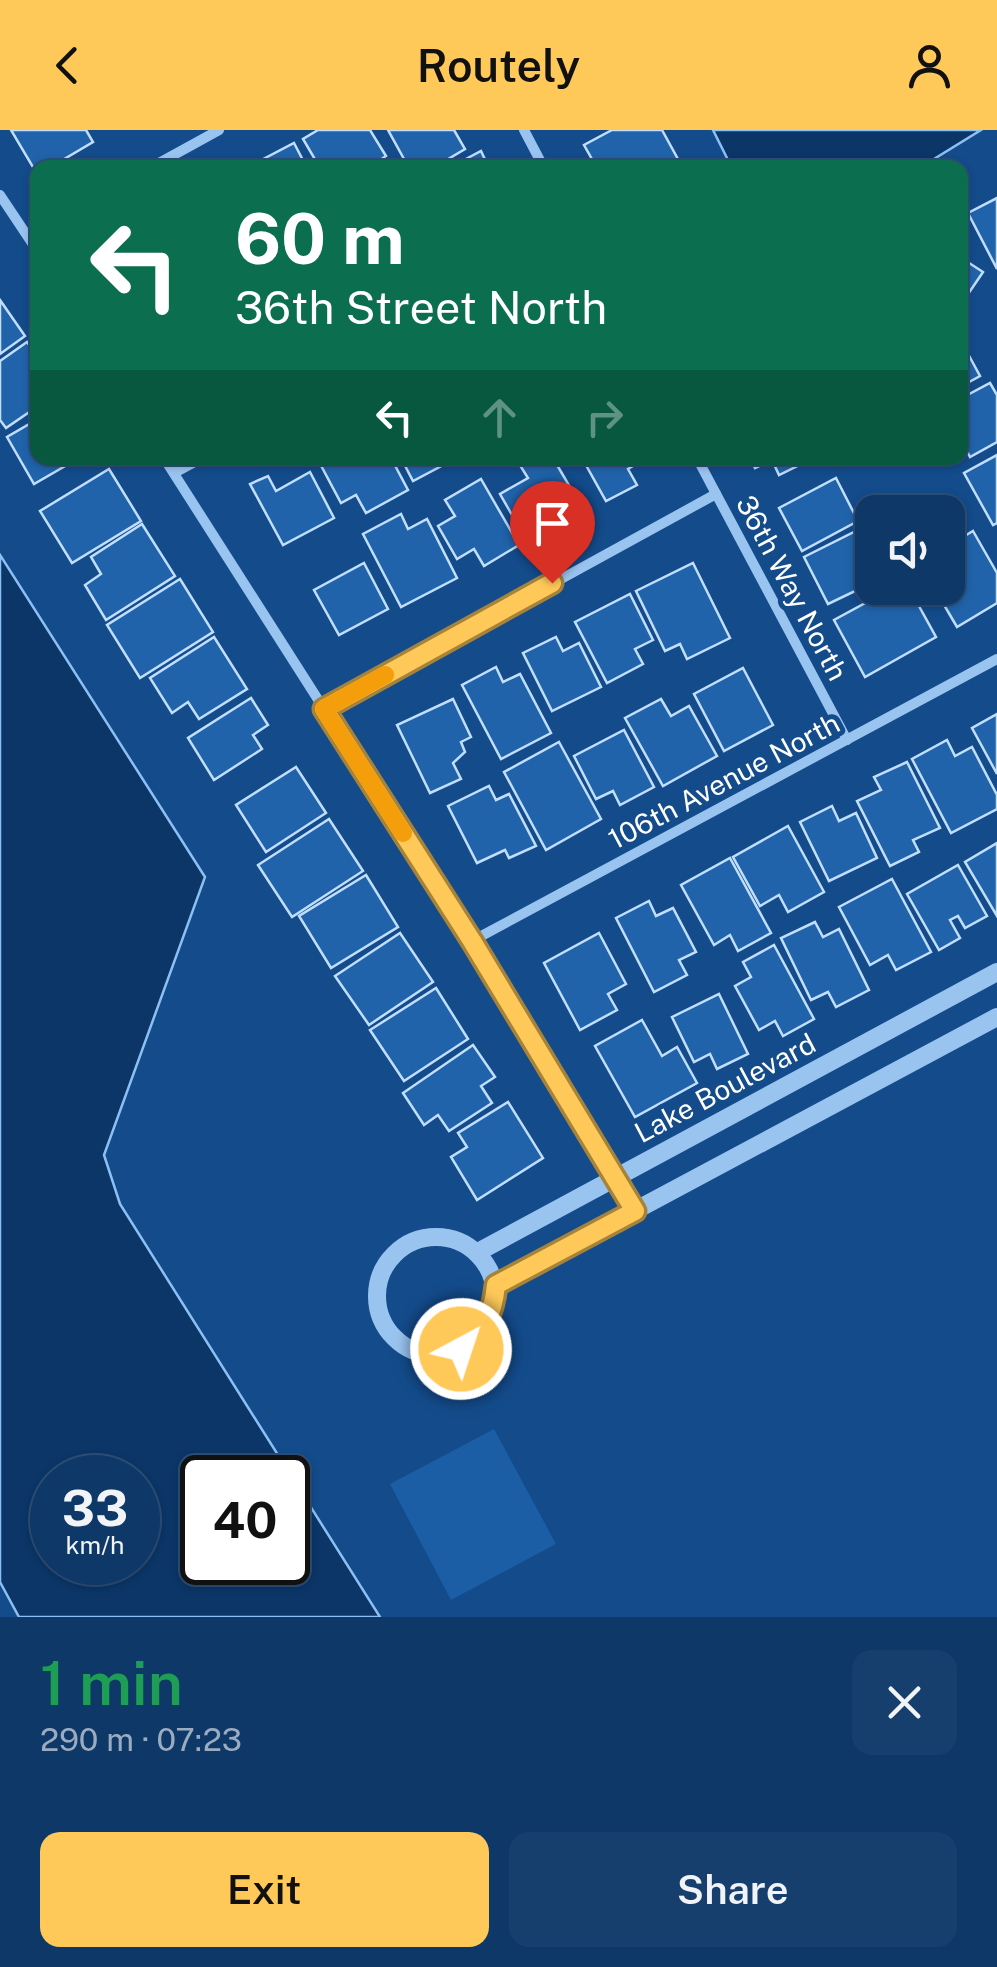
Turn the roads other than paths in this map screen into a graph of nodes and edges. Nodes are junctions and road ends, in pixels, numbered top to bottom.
1 (219, 130) edge
2 (524, 130) edge
3 (165, 160) edge
4 (540, 160) edge
5 (0, 195) edge
6 (30, 232) edge
7 (26, 234) junction
8 (30, 240) edge
9 (169, 465) edge
10 (189, 465) edge
11 (701, 465) edge
12 (174, 473) junction
13 (716, 494) junction
14 (997, 659) edge
15 (324, 709) junction
16 (847, 740) junction
17 (472, 941) junction
18 (997, 972) edge
19 (997, 1018) edge
20 (615, 1178) junction
21 (635, 1211) junction
22 (478, 1252) junction
23 (496, 1285) junction

1 - 3 street
2 - 4 street
5 - 7 street
6 - 7 street
7 - 8 street
9 - 12 street
10 - 12 street
11 - 13 street, 36th Way North
12 - 15 street
13 - 15 street
13 - 16 street, 36th Way North
14 - 16 street, 106th Avenue North
15 - 17 street
16 - 17 street, 106th Avenue North
17 - 20 street
18 - 20 street, Lake Boulevard
19 - 21 street
20 - 21 street
20 - 22 street, Lake Boulevard
21 - 23 street
22 - 23 street
22 - 23 street

